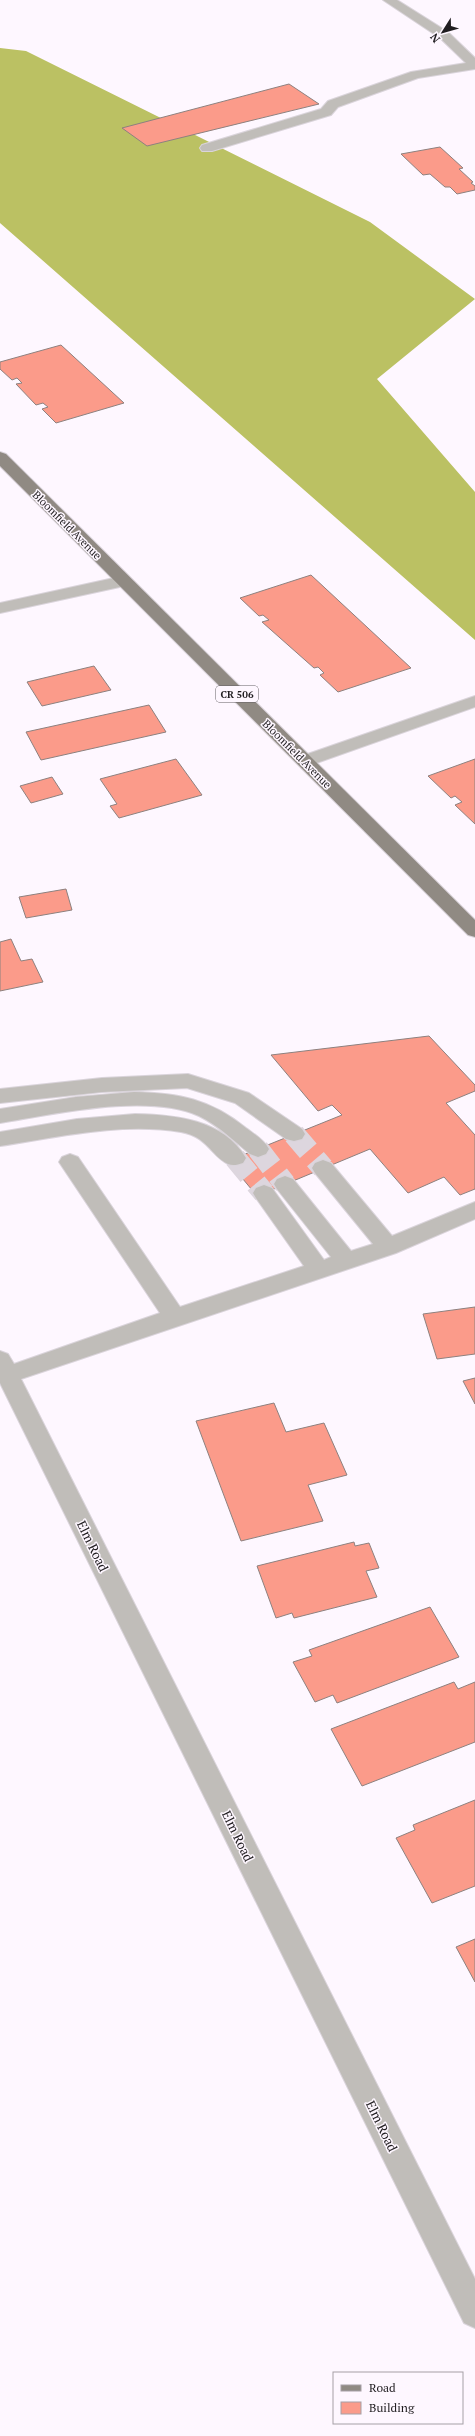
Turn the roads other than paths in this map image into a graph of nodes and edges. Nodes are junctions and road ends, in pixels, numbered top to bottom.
1 (389, 0) edge
2 (475, 65) edge
3 (207, 148) dead end
4 (0, 457) edge
5 (123, 581) junction
6 (0, 608) edge
7 (475, 700) edge
8 (305, 761) junction
9 (475, 931) edge
10 (0, 1096) edge
11 (0, 1116) edge
12 (294, 1134) tunnel mouth
13 (0, 1139) edge
14 (258, 1149) tunnel mouth
15 (235, 1158) tunnel mouth
16 (70, 1162) dead end
17 (323, 1168) tunnel mouth
18 (285, 1184) tunnel mouth
19 (264, 1193) tunnel mouth
20 (475, 1210) edge
21 (388, 1247) junction
22 (346, 1261) junction
23 (319, 1270) junction
24 (175, 1317) junction
25 (4, 1367) edge
26 (475, 2312) edge

1 - 2 street
2 - 3 street
4 - 5 main road, Bloomfield Avenue / CR 506
5 - 6 street
5 - 8 main road, Bloomfield Avenue / CR 506
7 - 8 street
8 - 9 main road, Bloomfield Avenue / CR 506
10 - 12 street
11 - 14 street
13 - 15 street
16 - 24 street
17 - 21 street
18 - 22 street
19 - 23 street
20 - 21 street
21 - 22 street
22 - 23 street
23 - 24 street
24 - 25 street
25 - 26 street, Elm Road

